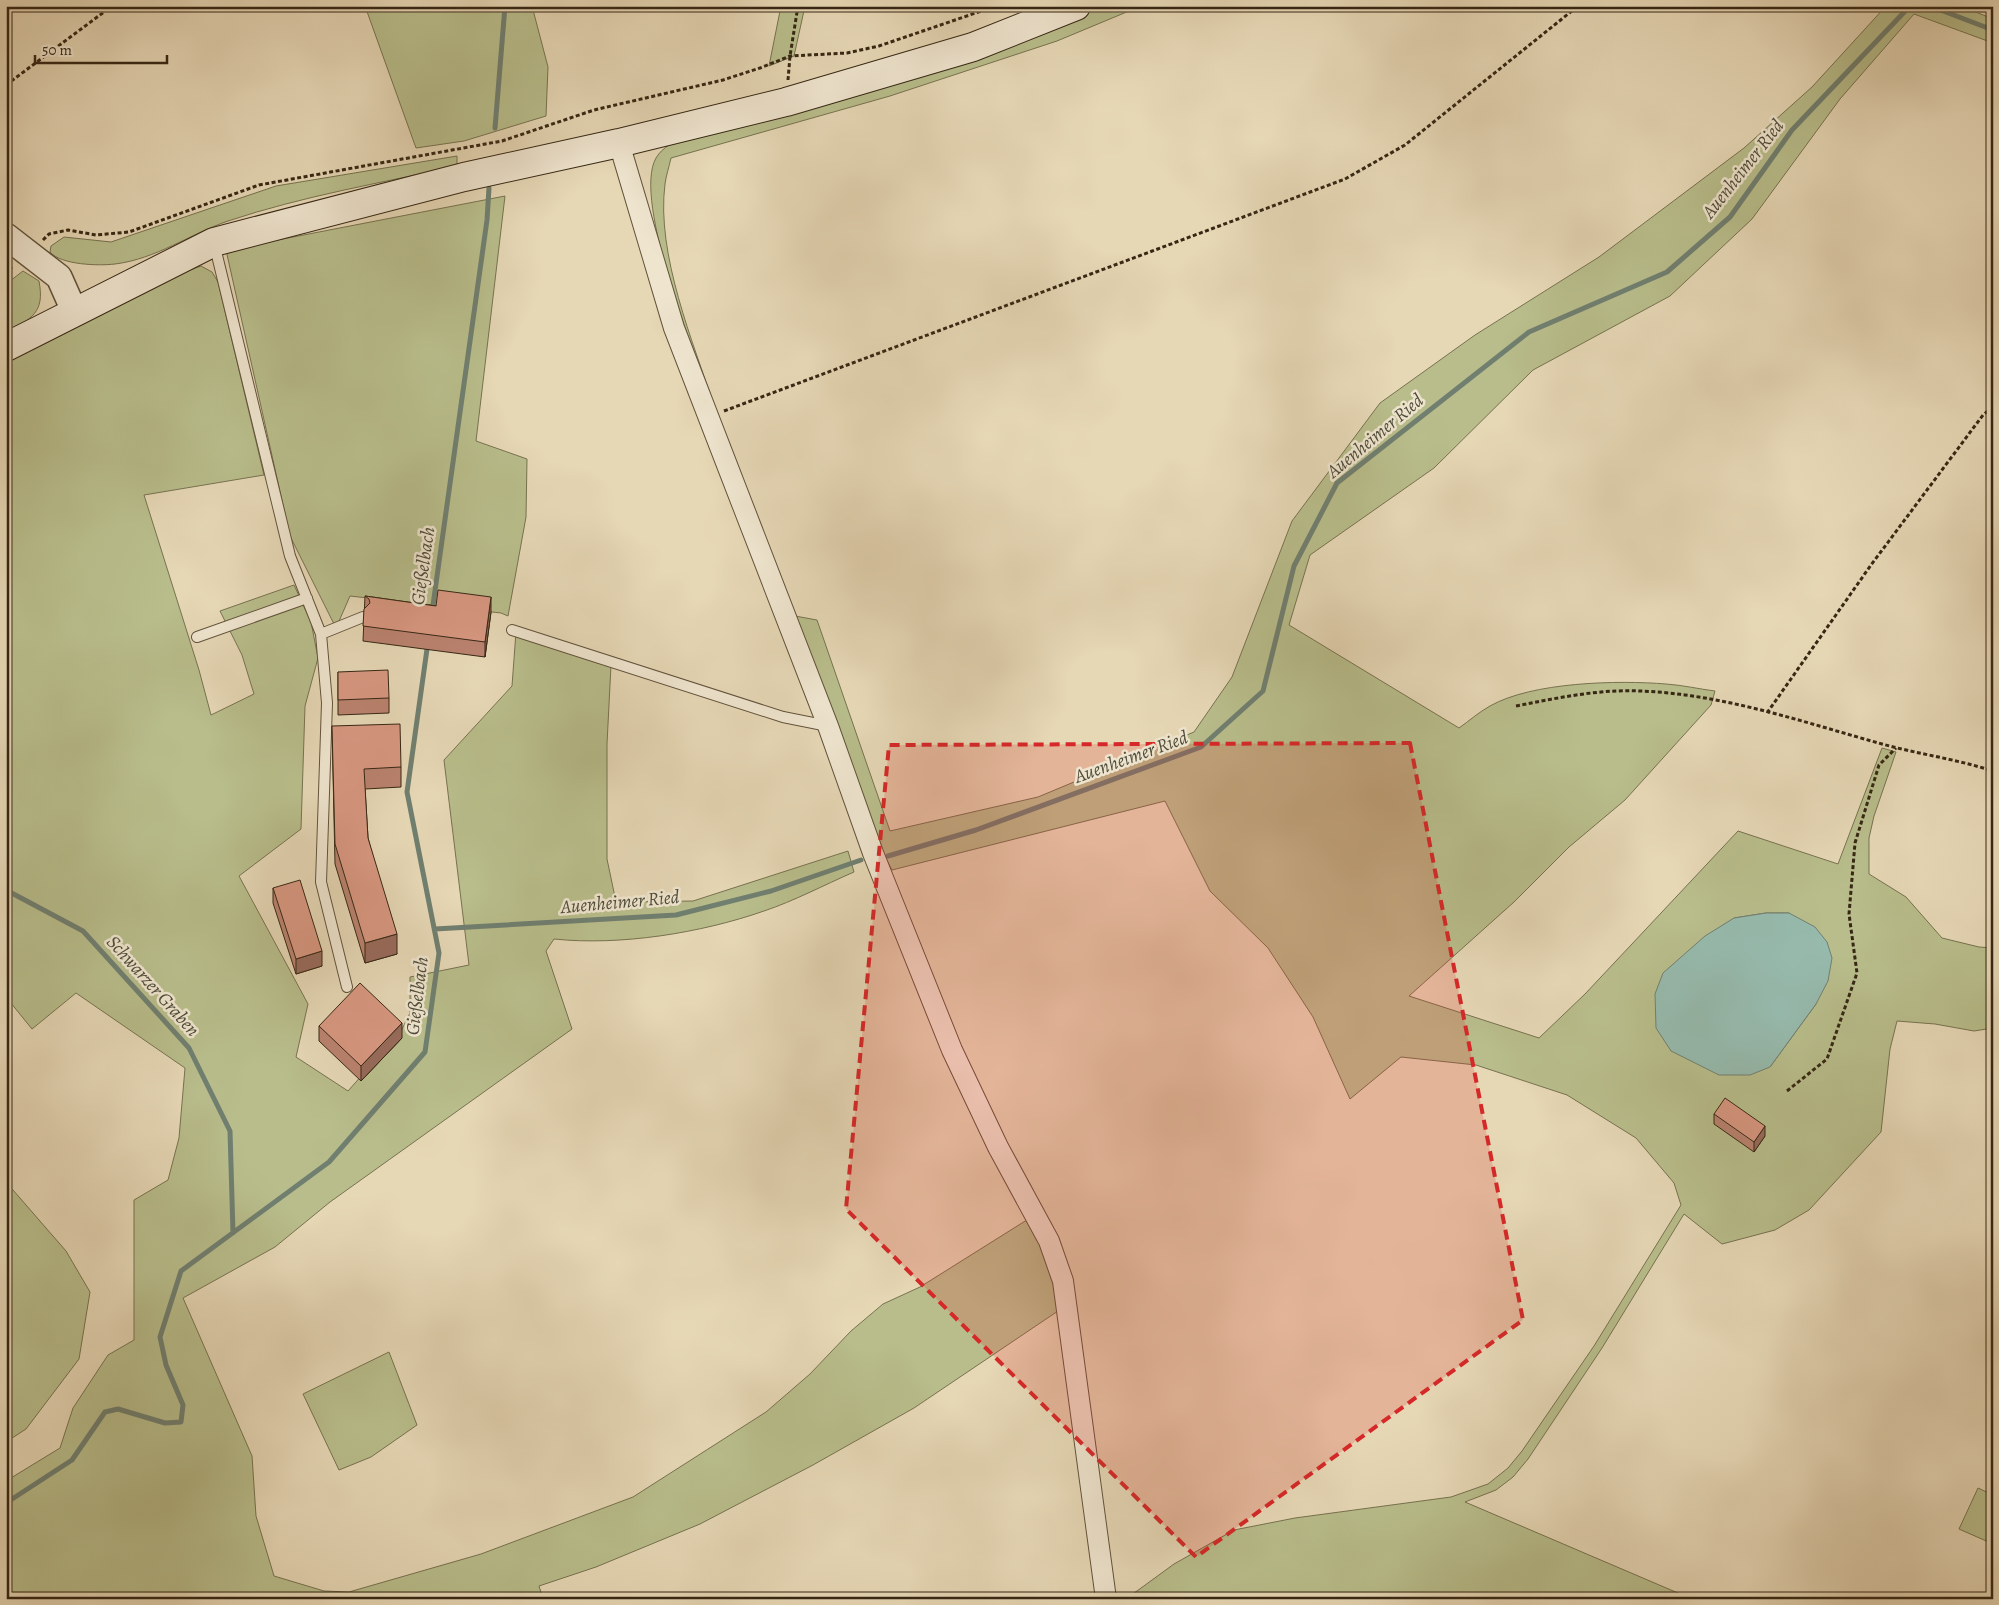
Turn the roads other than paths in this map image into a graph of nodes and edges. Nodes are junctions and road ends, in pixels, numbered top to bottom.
1 (1076, 6) edge
2 (619, 143) junction
3 (6, 236) edge
4 (214, 242) junction
5 (75, 313) junction
6 (6, 347) edge
7 (307, 598) junction
8 (363, 617) edge
9 (512, 630) dead end
10 (322, 634) junction
11 (197, 637) dead end
12 (828, 726) junction
13 (347, 987) dead end
14 (1106, 1599) edge

1 - 2 main road
2 - 4 main road
2 - 12 street
3 - 5 street
4 - 5 main road
4 - 7 lane
5 - 6 main road
7 - 10 lane
7 - 11 lane
8 - 10 lane
9 - 12 lane
10 - 13 lane
12 - 14 street

